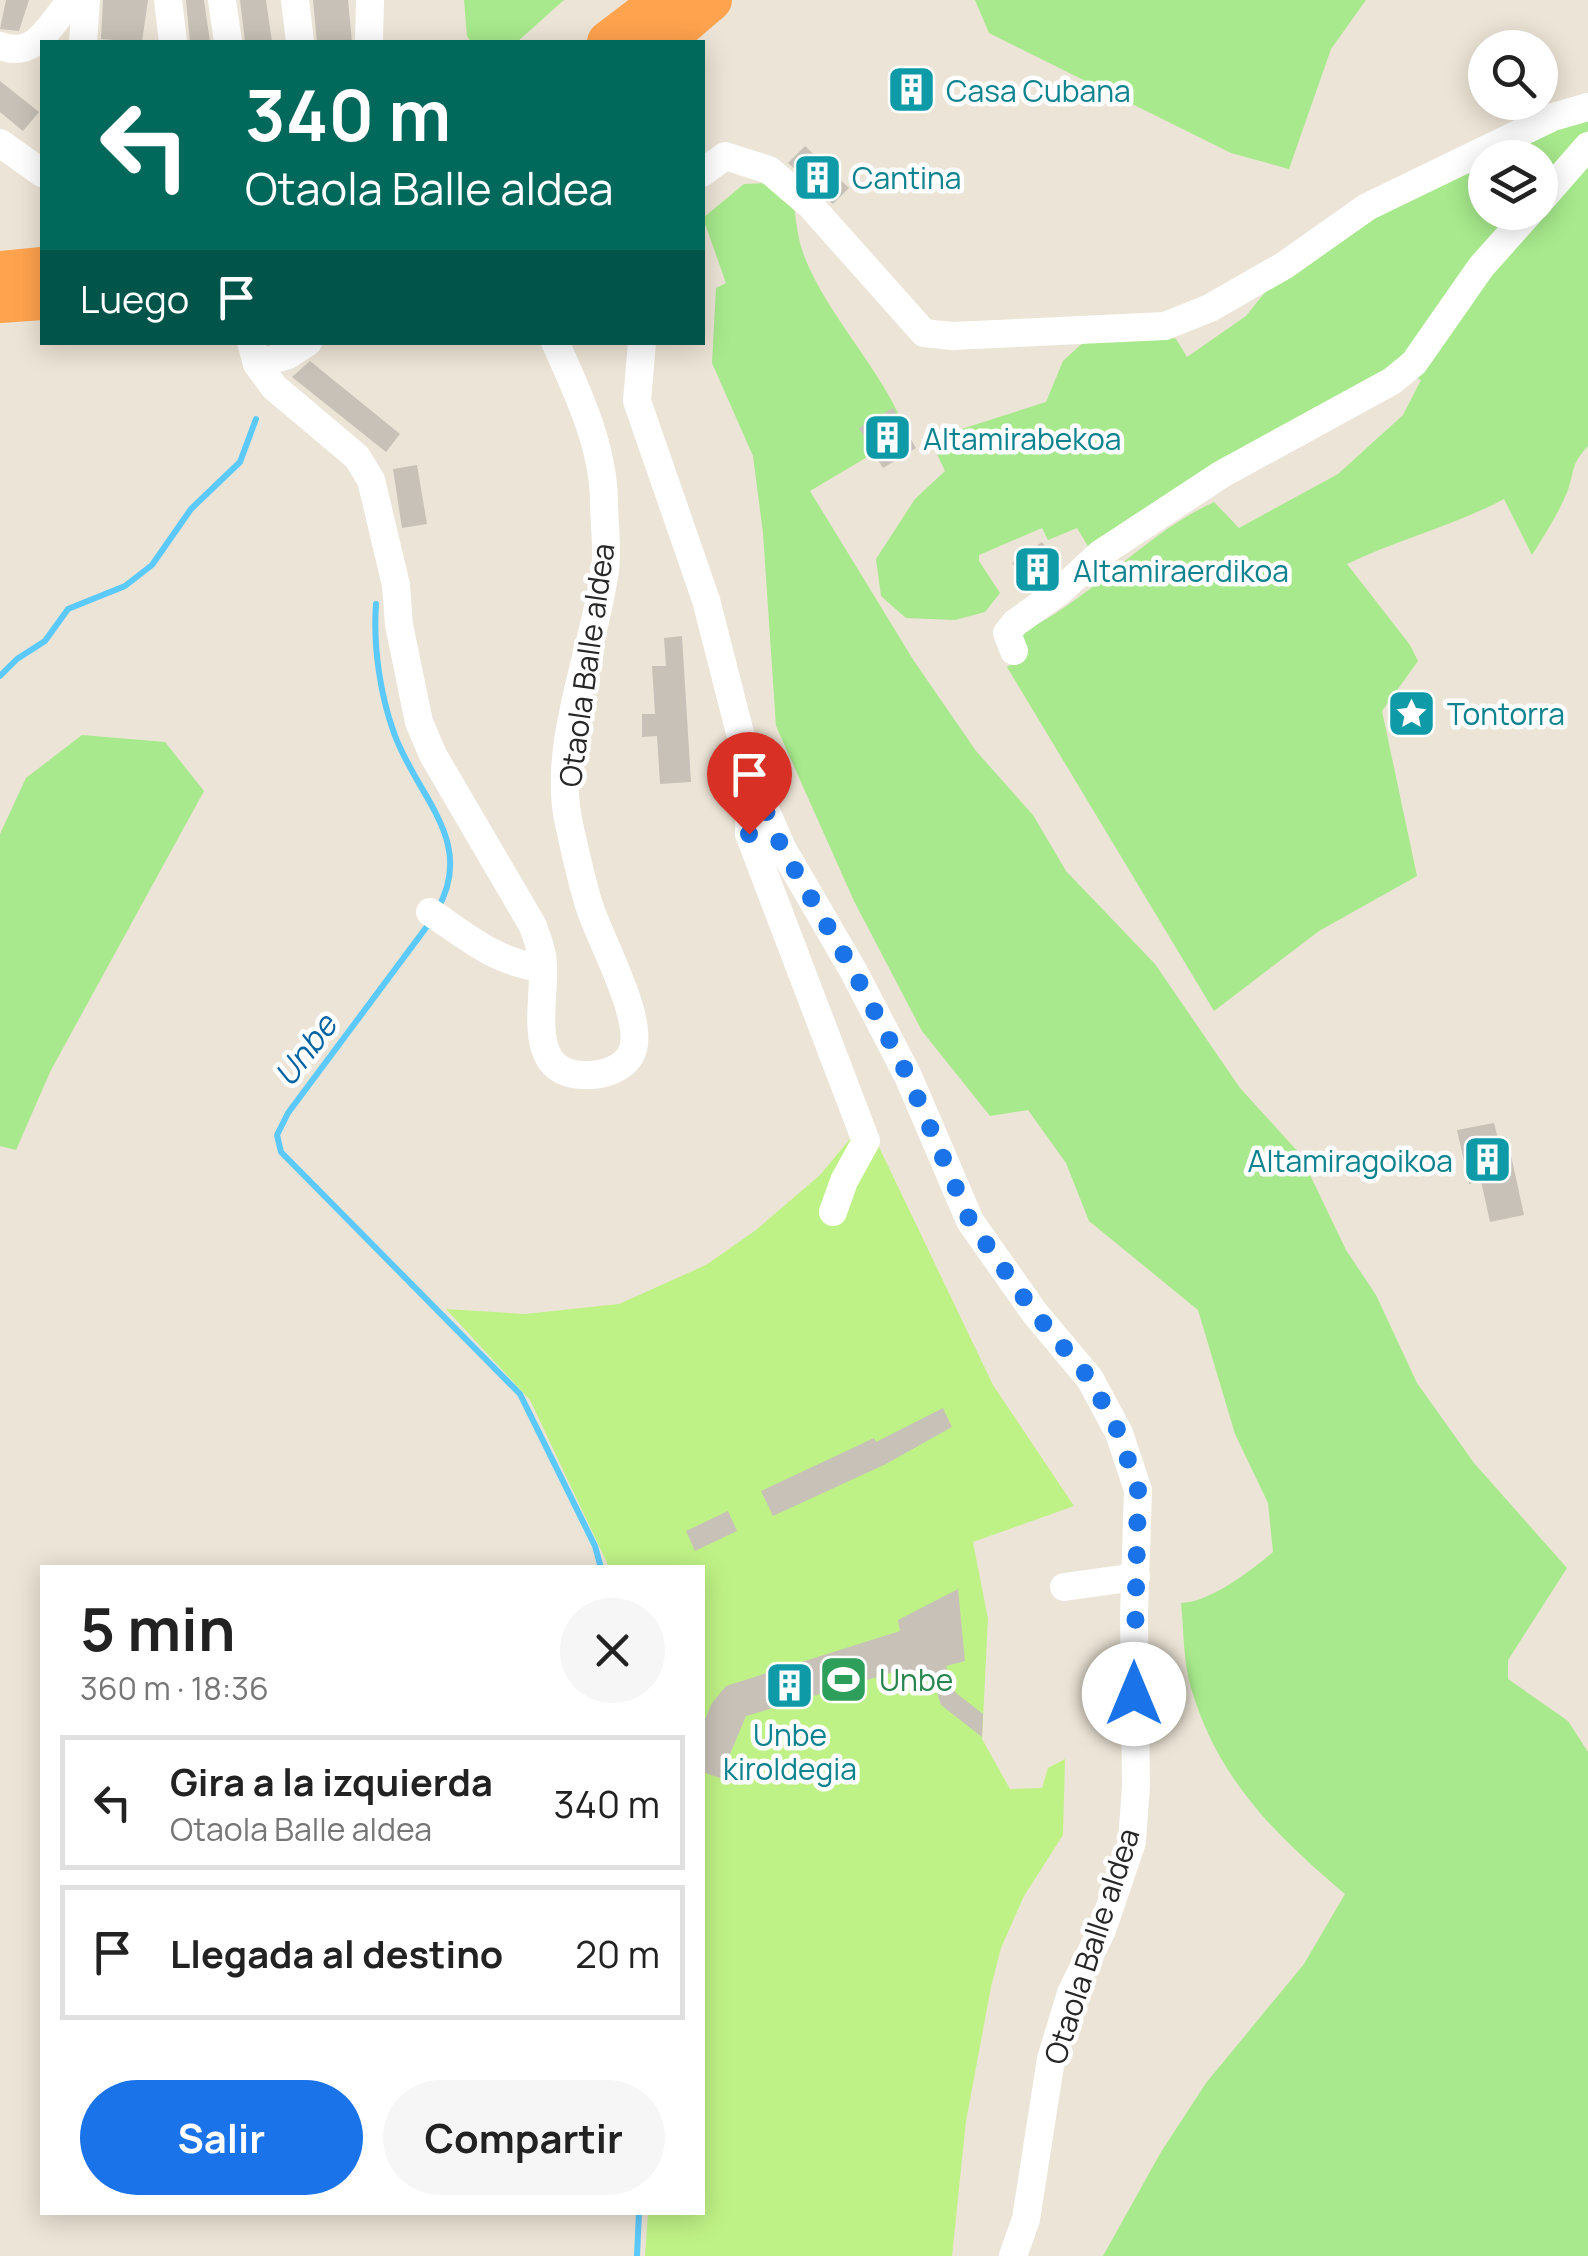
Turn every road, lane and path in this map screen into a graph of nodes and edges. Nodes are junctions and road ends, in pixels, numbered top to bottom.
1 (72, 0) edge
2 (86, 0) edge
3 (168, 0) edge
4 (222, 0) edge
5 (295, 0) edge
6 (370, 0) edge
7 (664, 0) edge
8 (711, 0) edge
9 (83, 40) edge
10 (173, 40) edge
11 (228, 40) edge
12 (300, 40) edge
13 (370, 40) edge
14 (611, 40) edge
15 (664, 40) edge
16 (0, 46) edge
17 (1588, 107) edge
18 (0, 143) edge
19 (1588, 146) edge
20 (705, 171) edge
21 (40, 172) edge
22 (1558, 180) edge
23 (1514, 230) edge
24 (40, 270) edge
25 (12, 293) edge
26 (303, 345) edge
27 (556, 345) edge
28 (642, 345) edge
29 (254, 353) edge
30 (1014, 651) dead end
31 (751, 776) junction
32 (430, 912) dead end
33 (542, 968) junction
34 (832, 1212) dead end
35 (1136, 1577) junction
36 (1064, 1587) dead end
37 (1013, 2256) edge

1 - 16 street
2 - 9 street
3 - 10 street
4 - 11 street
5 - 12 street
6 - 13 street
7 - 14 highway
8 - 15 highway
17 - 20 street
18 - 21 street
19 - 22 street
23 - 30 street
24 - 25 highway
26 - 29 street
27 - 33 street, Otaola Balle aldea
28 - 31 street, Otaola Balle aldea
29 - 33 street, Otaola Balle aldea
31 - 34 street, Otaola Balle aldea
31 - 35 street, Otaola Balle aldea
32 - 33 street
35 - 36 street
35 - 37 street, Otaola Balle aldea

